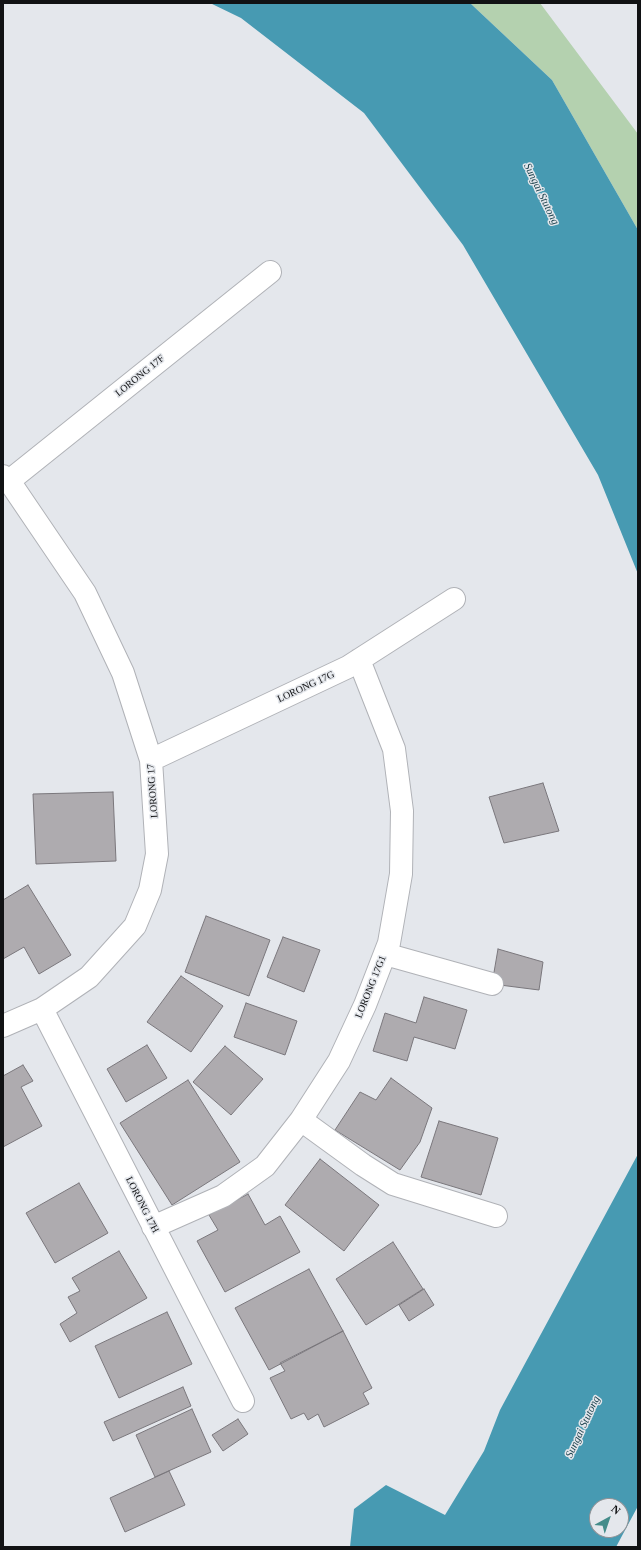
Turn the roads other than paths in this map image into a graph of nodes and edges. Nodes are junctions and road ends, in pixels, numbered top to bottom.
1 (270, 272) dead end
2 (6, 478) edge
3 (454, 599) dead end
4 (359, 660) junction
5 (151, 760) junction
6 (385, 954) junction
7 (492, 984) dead end
8 (42, 1009) junction
9 (3, 1026) edge
10 (301, 1120) junction
11 (496, 1216) dead end
12 (153, 1227) junction
13 (243, 1401) dead end

1 - 2 street, LORONG 17F
2 - 5 street, LORONG 17
3 - 4 street, LORONG 17G
4 - 5 street, LORONG 17G
4 - 6 street, LORONG 17G1
5 - 8 street, LORONG 17
6 - 7 street
6 - 10 street, LORONG 17G1
8 - 9 street, LORONG 17
8 - 12 street, LORONG 17H
10 - 11 street
10 - 12 street, LORONG 17G1
12 - 13 street, LORONG 17H

